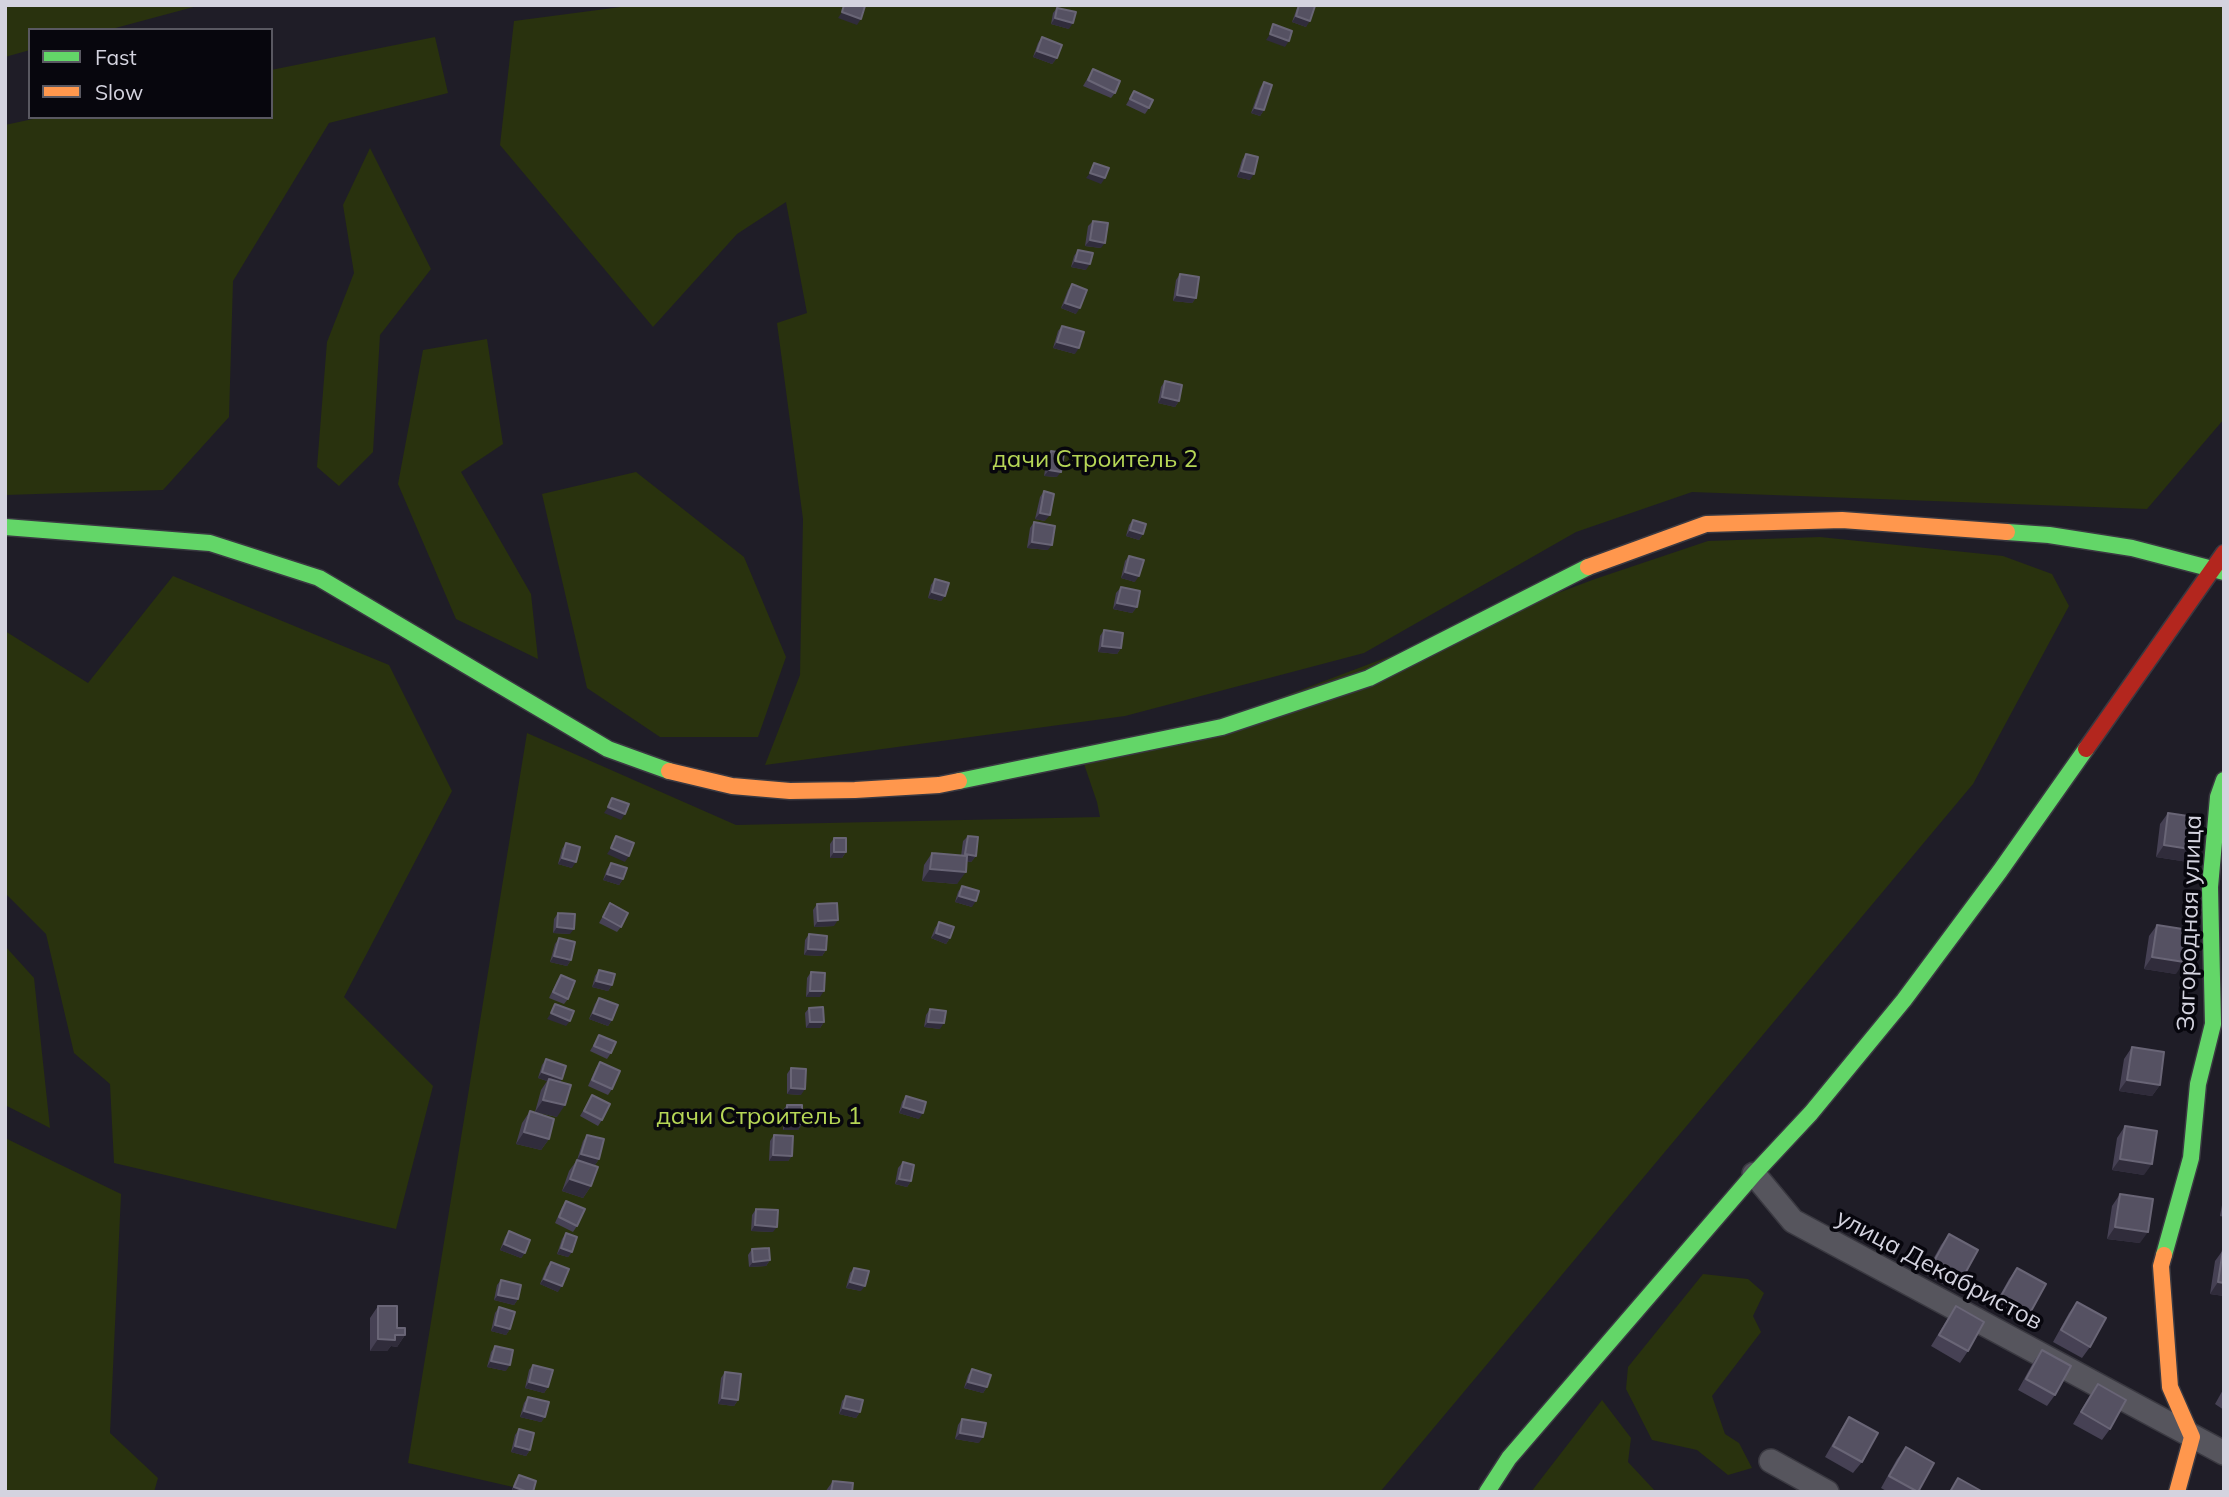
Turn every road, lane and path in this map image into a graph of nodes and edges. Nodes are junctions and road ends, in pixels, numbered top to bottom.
1 (5, 527) edge
2 (2224, 554) edge
3 (2218, 571) edge
4 (2224, 780) edge
5 (1754, 1174) junction
6 (2192, 1437) junction
7 (2224, 1453) edge
8 (1771, 1461) dead end
9 (1487, 1492) edge
10 (1827, 1492) edge
11 (2176, 1492) edge

1 - 3 main road
2 - 3 main road
3 - 5 main road
4 - 6 main road, Загородная улица
5 - 6 street, улица Декабристов
5 - 9 main road
6 - 7 street, улица Декабристов
6 - 11 main road
8 - 10 street

